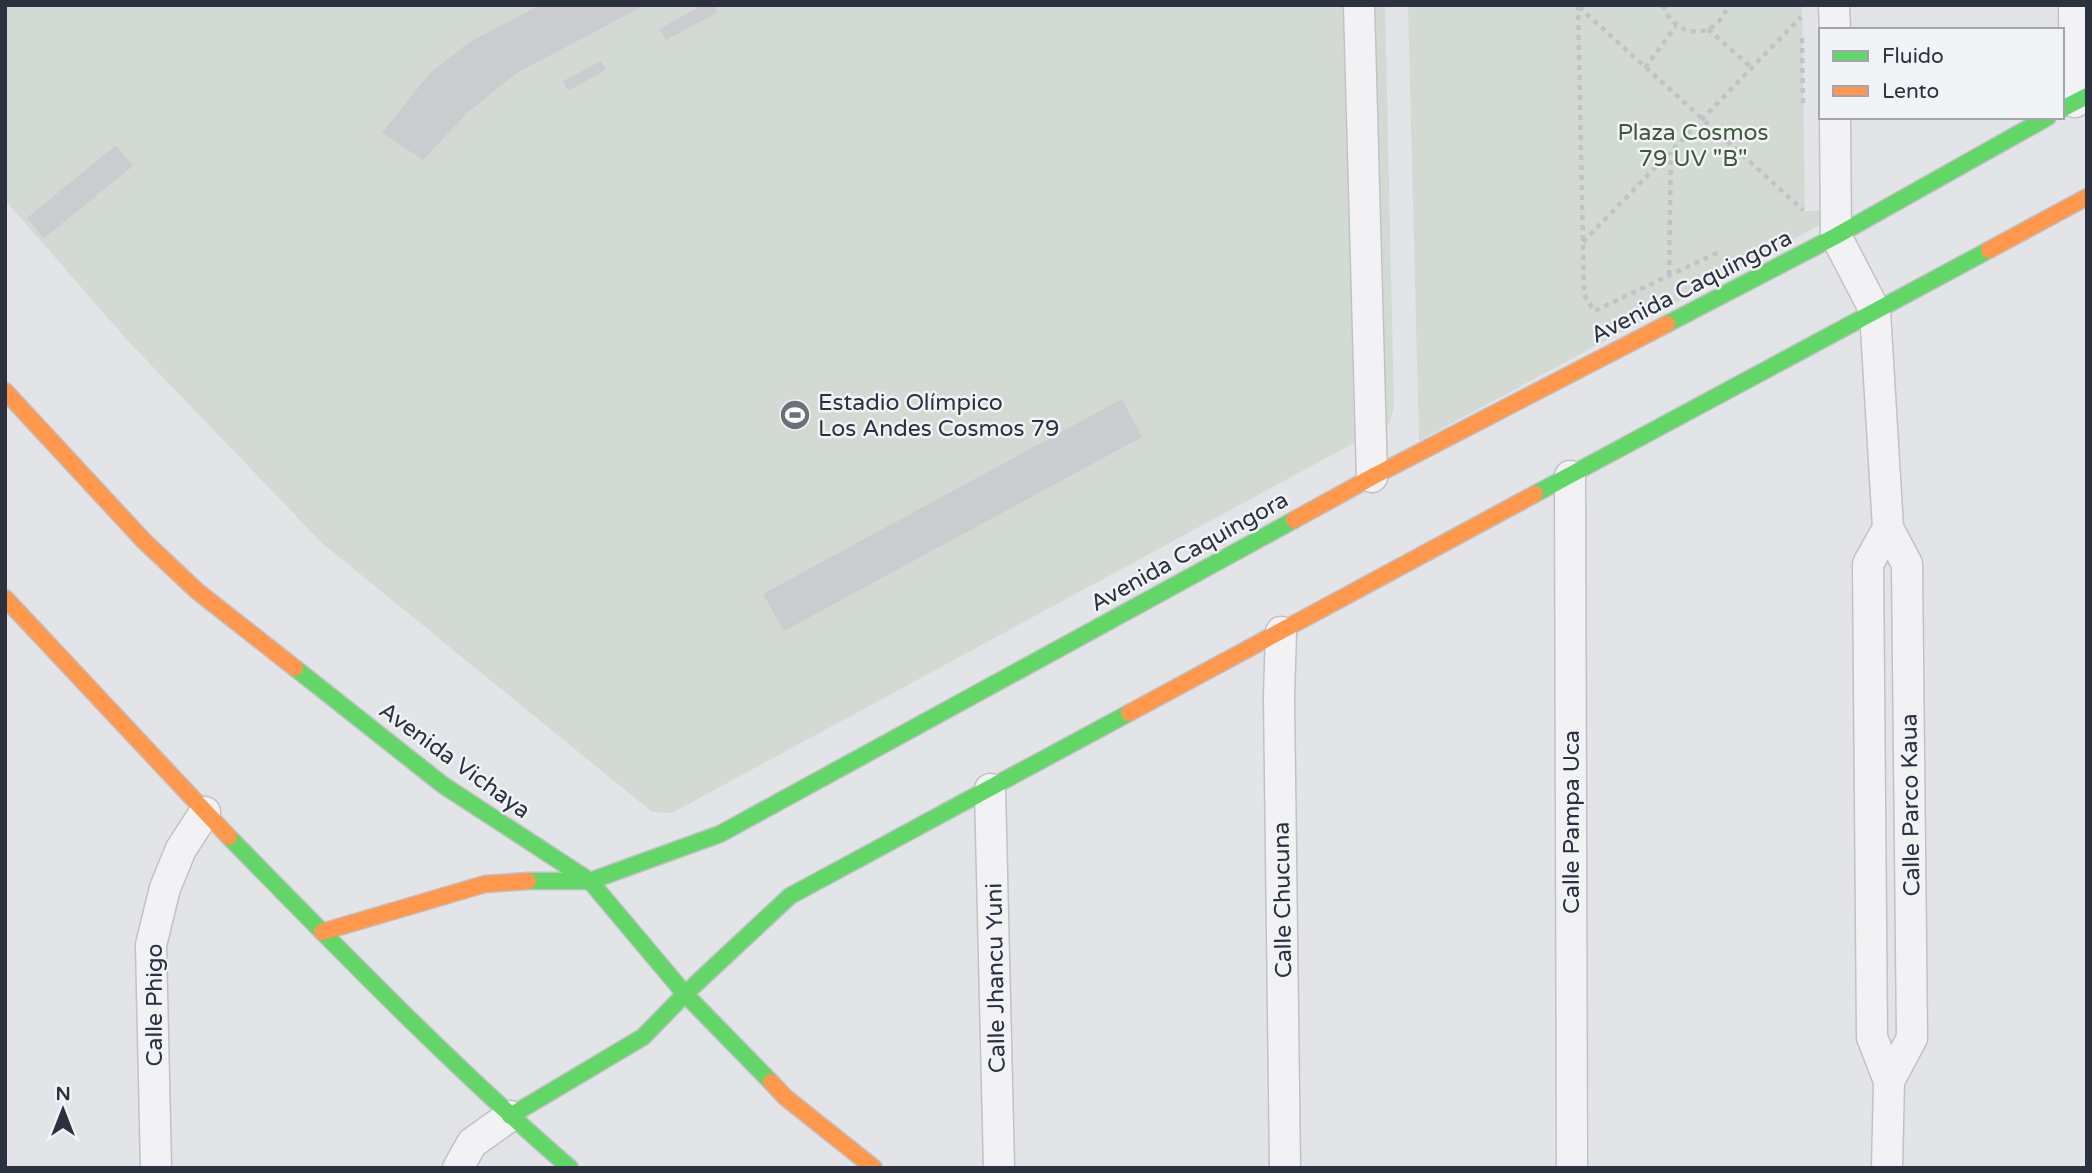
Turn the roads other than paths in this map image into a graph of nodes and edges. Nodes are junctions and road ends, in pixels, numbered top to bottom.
1 (1359, 5) edge
2 (1834, 5) edge
3 (2074, 5) edge
4 (1835, 28) edge
5 (2075, 102) edge
6 (1835, 119) edge
7 (2044, 119) edge
8 (2087, 197) edge
9 (1836, 236) junction
10 (1875, 311) junction
11 (5, 391) edge
12 (1570, 476) junction
13 (1372, 477) junction
14 (1888, 528) junction
15 (5, 598) edge
16 (1281, 632) junction
17 (990, 789) junction
18 (205, 812) junction
19 (590, 881) junction
20 (322, 932) junction
21 (685, 994) junction
22 (1889, 1081) junction
23 (510, 1116) junction
24 (156, 1168) edge
25 (458, 1168) edge
26 (570, 1168) edge
27 (874, 1168) edge
28 (999, 1168) edge
29 (1285, 1168) edge
30 (1572, 1168) edge
31 (1887, 1168) edge

1 - 13 street
2 - 4 street
3 - 5 street
6 - 9 street
7 - 9 street, Avenida Caquingora
8 - 10 street
9 - 10 street, Calle Parco Kaua
9 - 13 street, Avenida Caquingora
10 - 12 street
10 - 14 street, Calle Parco Kaua
11 - 19 street, Avenida Vichaya
12 - 16 street
12 - 30 street, Calle Pampa Uca
13 - 19 street, Avenida Caquingora
14 - 22 street, Calle Parco Kaua
14 - 22 street, Calle Parco Kaua
15 - 18 street
16 - 17 street
16 - 29 street, Calle Chucuna
17 - 21 street
17 - 28 street, Calle Jhancu Yuni
18 - 20 street
18 - 24 street, Calle Phigo
19 - 20 street, Avenida Caquingora
19 - 21 street, Avenida Vichaya
20 - 23 street
21 - 23 street
21 - 27 street, Avenida Vichaya
22 - 31 street, Calle Parco Kaua
23 - 25 street
23 - 26 street

